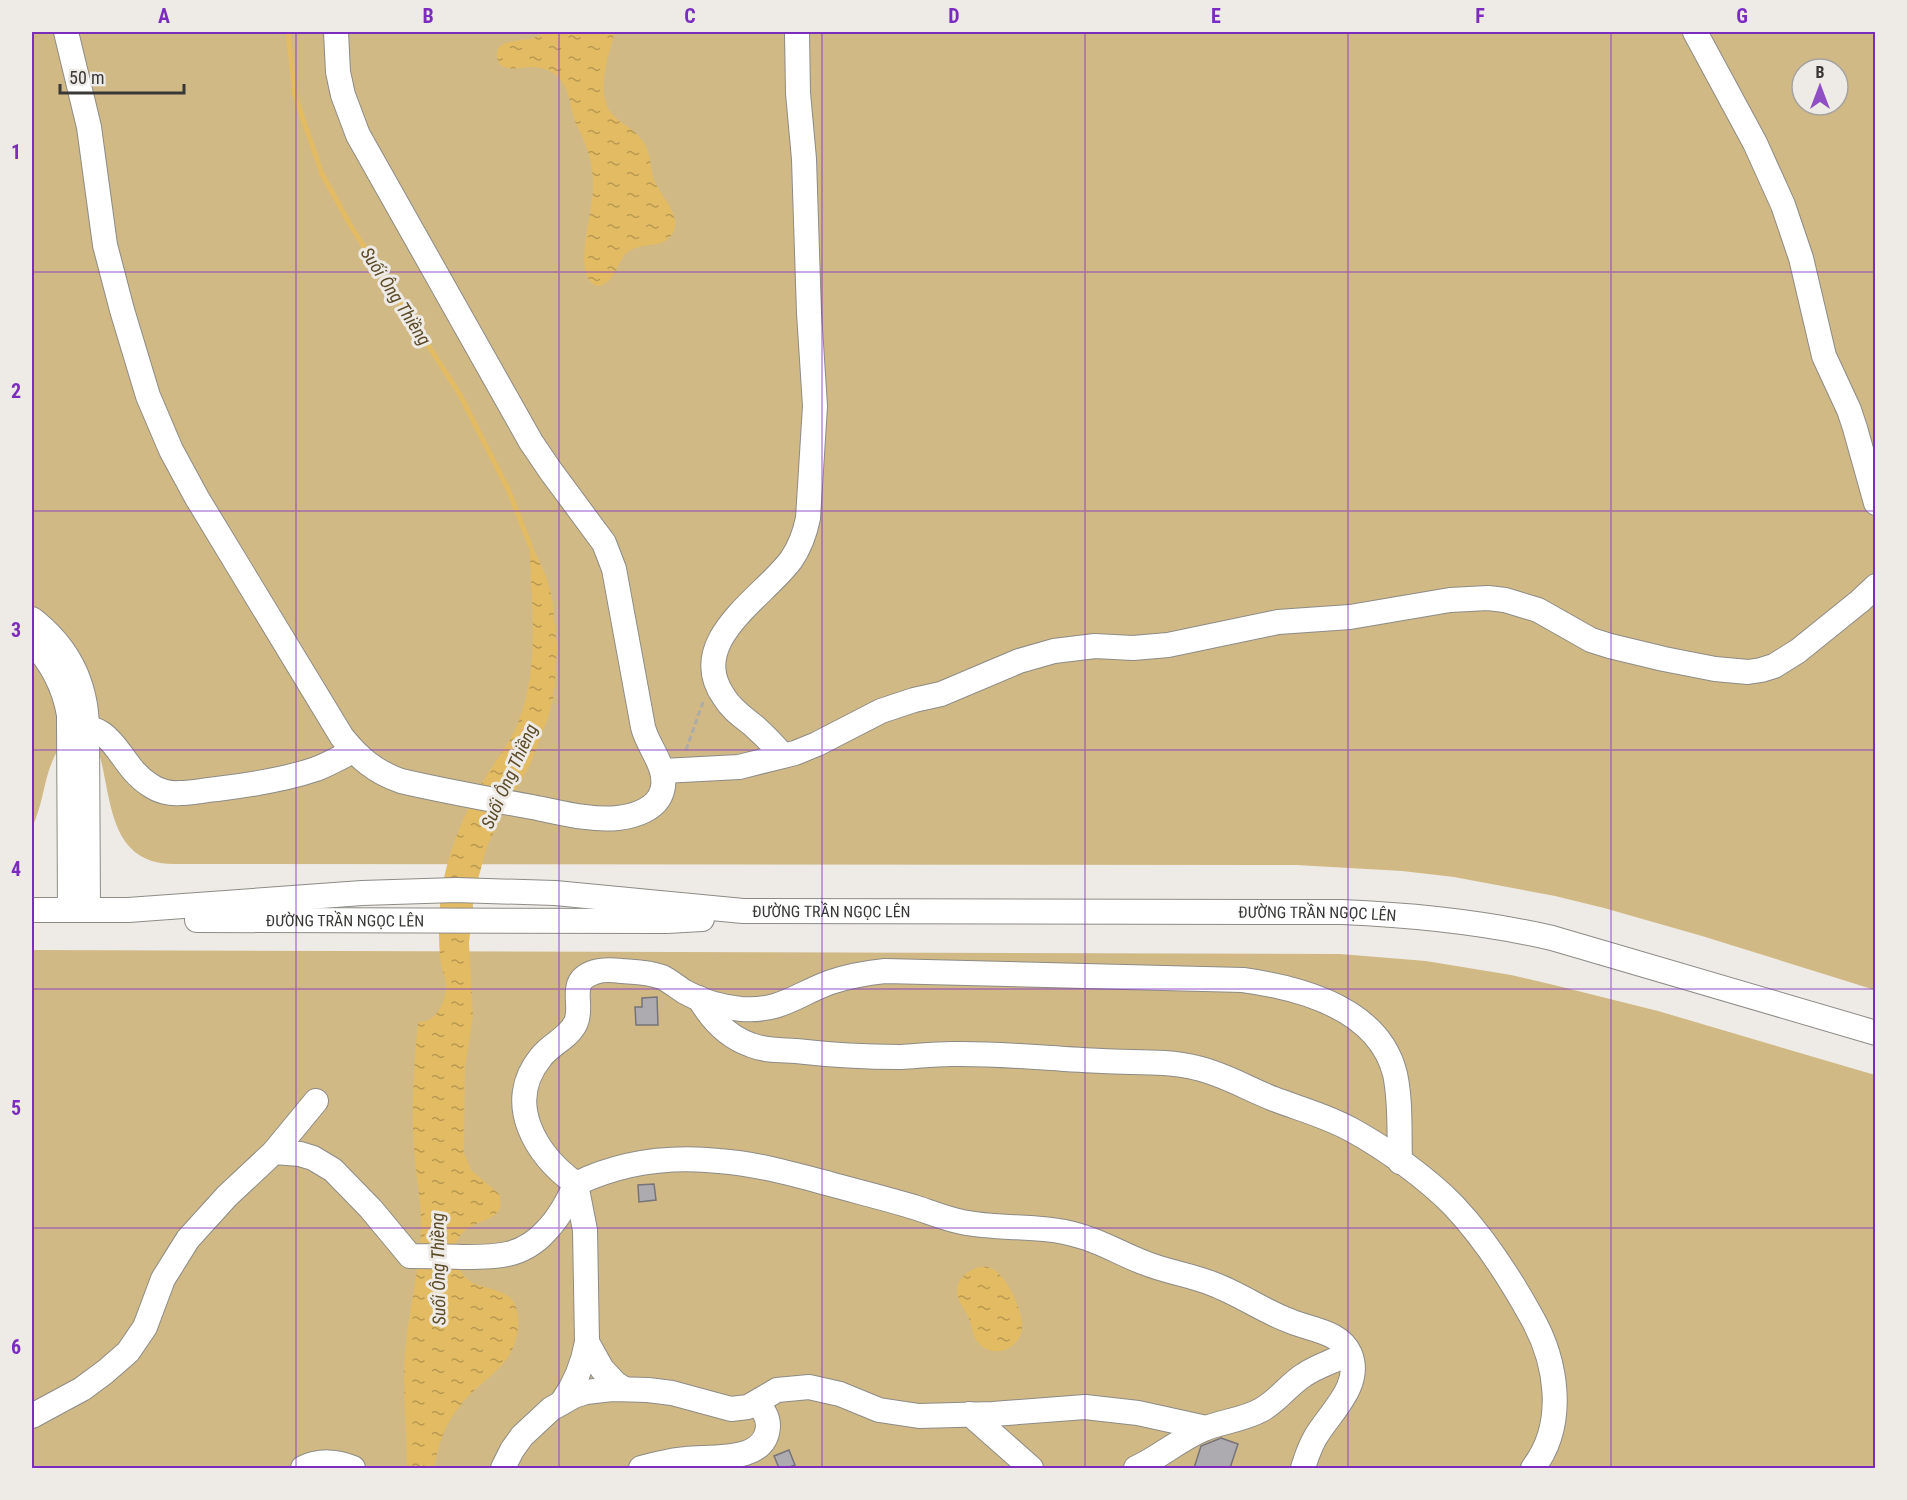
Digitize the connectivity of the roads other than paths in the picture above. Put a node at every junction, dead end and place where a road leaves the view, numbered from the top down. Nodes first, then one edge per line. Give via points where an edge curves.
1 (66, 32) edge
2 (336, 32) edge
3 (797, 32) edge
4 (1695, 32) edge
5 (1875, 502) edge
6 (1875, 586) edge
7 (32, 619) edge
8 (32, 642) edge
9 (78, 727) junction
10 (353, 751) junction
11 (783, 756) junction
12 (671, 770) junction
13 (32, 910) edge
14 (79, 910) junction
15 (128, 910) junction
16 (743, 912) junction
17 (699, 998) junction
18 (1875, 1033) edge
19 (316, 1101) dead end
20 (274, 1152) junction
21 (1400, 1162) junction
22 (576, 1184) junction
23 (587, 1342) junction
24 (1349, 1353) junction
25 (624, 1389) junction
26 (562, 1402) junction
27 (756, 1402) junction
28 (970, 1414) junction
29 (32, 1416) edge
30 (1206, 1428) junction
31 (303, 1468) edge
32 (353, 1468) edge
33 (503, 1468) edge
34 (641, 1468) edge
35 (1031, 1468) edge
36 (1136, 1468) edge
37 (1303, 1468) edge
38 (1533, 1468) edge

1 - 10 street via 89,127 105,245 141,374 163,432 197,498 312,691
2 - 12 street via 338,72 358,135 531,442 604,543 614,569 646,737
3 - 11 street via 815,406 808,518 791,560 724,633 714,663 715,680 725,699
4 - 5 street via 1755,143 1783,205 1801,258 1824,356 1852,419
6 - 11 street via 1798,651 1761,670 1715,669 1610,646 1538,610 1505,600 1450,600 1350,617 1278,622 1168,645 1054,651 1019,661 957,688 881,711 817,744
7 - 9 street via 55,640 74,668 85,700
8 - 9 street via 50,663
9 - 10 street via 95,729 109,739 143,780 160,790 180,794 285,777 317,769
9 - 14 street
10 - 12 street via 389,777 420,786 589,817 633,815 650,807 659,798
11 - 12 street via 739,767
13 - 14 street, ĐƯỜNG TRẦN NGỌC LÊN
14 - 15 street, ĐƯỜNG TRẦN NGỌC LÊN
15 - 16 street, ĐƯỜNG TRẦN NGỌC LÊN via 186,920 434,921 676,921
15 - 16 street, ĐƯỜNG TRẦN NGỌC LÊN via 362,893 478,890 555,893
16 - 18 street, ĐƯỜNG TRẦN NGỌC LÊN via 1342,912 1438,918 1552,938
17 - 21 street via 725,1031 750,1045 775,1051 864,1057 996,1054 1157,1062 1198,1068 1328,1118
17 - 21 street via 744,1009 772,1007 846,977 885,971 1243,980 1277,986 1341,1009 1379,1041 1391,1062 1396,1083
17 - 22 street via 661,977 642,972 598,970 580,983 577,1021 533,1068 524,1101 528,1124 542,1152
19 - 20 street
20 - 22 street via 300,1154 333,1170 410,1256 494,1257 516,1252 547,1231
20 - 29 street via 227,1196 181,1248 163,1279 145,1327 128,1352 82,1389
21 - 38 street via 1440,1192 1465,1219 1540,1331 1551,1365 1555,1401 1547,1442
22 - 23 street via 586,1240
22 - 24 street via 609,1170 643,1162 718,1160 789,1172 961,1222 1061,1231 1145,1264 1232,1291 1288,1321 1337,1338
23 - 25 street via 608,1377
23 - 26 street via 577,1379
24 - 30 street via 1304,1374 1261,1410
24 - 37 street via 1351,1381 1314,1439
25 - 26 street via 593,1391
25 - 27 street via 672,1393 731,1409
26 - 33 street via 522,1436
27 - 28 street via 777,1390 809,1388 900,1414
27 - 34 street via 766,1417 767,1430 754,1449 735,1457 678,1460
28 - 30 street via 1104,1408
28 - 35 street
30 - 36 street
31 - 32 street via 330,1462

